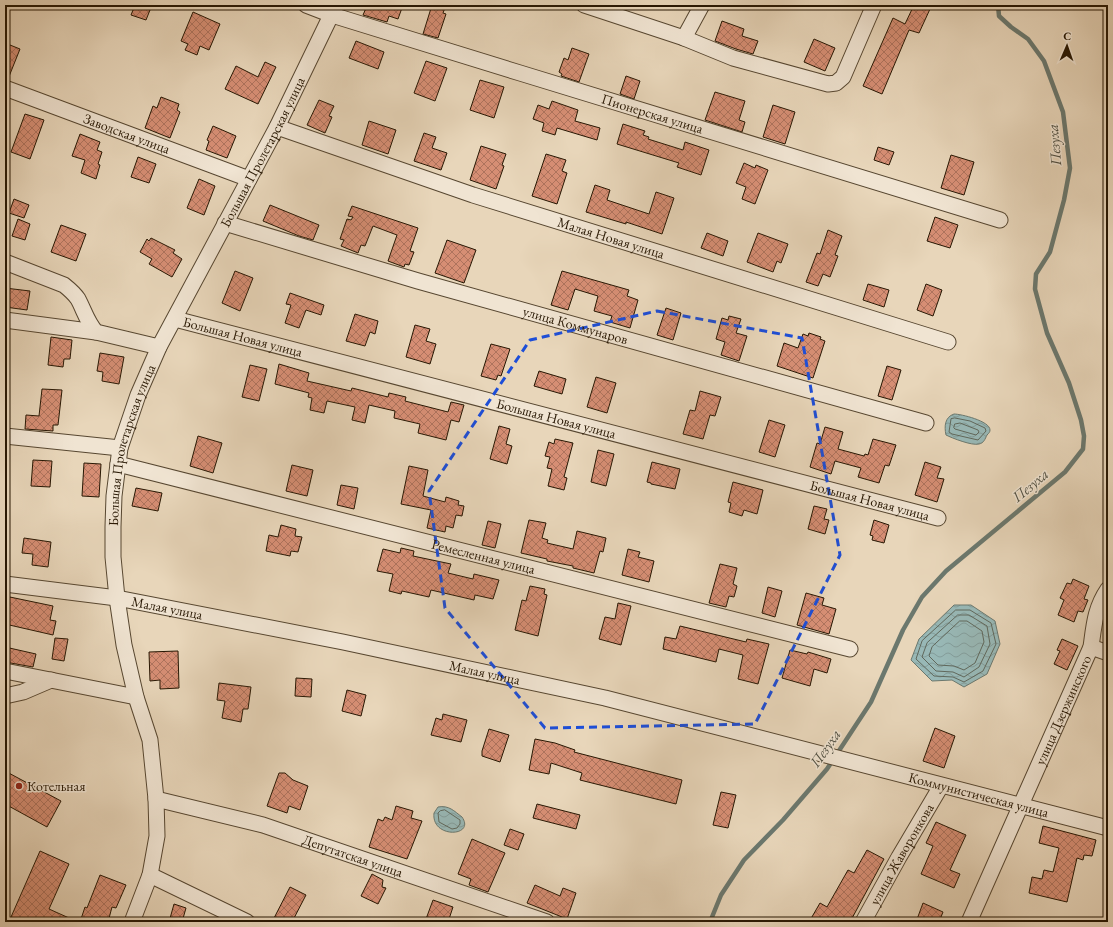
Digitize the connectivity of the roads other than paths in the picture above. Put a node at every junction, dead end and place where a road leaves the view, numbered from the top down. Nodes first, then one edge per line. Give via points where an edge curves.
1 (306, 5) edge
2 (584, 5) edge
3 (702, 5) edge
4 (874, 5) edge
5 (334, 10) edge
6 (684, 38) junction
7 (5, 88) edge
8 (277, 127) junction
9 (249, 179) junction
10 (1000, 220) dead end
11 (225, 223) junction
12 (5, 262) edge
13 (175, 319) junction
14 (5, 320) edge
15 (96, 332) junction
16 (948, 342) dead end
17 (159, 347) junction
18 (926, 423) dead end
19 (5, 436) edge
20 (120, 448) junction
21 (118, 464) junction
22 (938, 518) dead end
23 (5, 584) edge
24 (1108, 589) edge
25 (117, 598) junction
26 (1091, 647) junction
27 (850, 649) dead end
28 (1108, 653) edge
29 (5, 671) edge
30 (50, 680) junction
31 (5, 696) edge
32 (136, 697) junction
33 (849, 761) joint
34 (941, 786) junction
35 (156, 799) junction
36 (1020, 806) junction
37 (1108, 828) edge
38 (150, 875) junction
39 (132, 922) edge
40 (247, 922) edge
41 (547, 922) edge
42 (862, 922) edge
43 (969, 922) edge

1 - 5 street, Пионерская улица
2 - 6 street
3 - 6 street
4 - 6 street via 843,77 836,83 828,84 733,58
5 - 8 street, Большая Пролетарская улица
5 - 10 street, Пионерская улица via 520,73
7 - 9 street, Заводская улица
8 - 9 street, Большая Пролетарская улица
8 - 16 street, Малая Новая улица via 473,195
9 - 11 street, Большая Пролетарская улица
11 - 13 street, Большая Пролетарская улица
11 - 18 street, улица Коммунаров via 426,283
12 - 15 street via 64,285 78,299 89,324
13 - 17 street, Большая Пролетарская улица
13 - 22 street, Большая Новая улица
14 - 15 street
15 - 17 street
17 - 20 street, Большая Пролетарская улица via 138,395
19 - 20 street
20 - 21 street, Большая Пролетарская улица
21 - 25 street, Большая Пролетарская улица via 113,526
21 - 27 street, Ремесленная улица
23 - 25 street, Малая улица
24 - 26 street, улица Дзержинского via 1096,612
25 - 32 street, Большая Пролетарская улица via 124,646
25 - 33 street, Малая улица via 343,642 605,698
26 - 28 street
26 - 36 street, улица Дзержинского
29 - 30 street
30 - 31 street via 23,692
30 - 32 street
32 - 35 street, Большая Пролетарская улица via 150,740
33 - 34 street, Коммунистическая улица
34 - 36 street, Коммунистическая улица
34 - 42 street, улица Жаворонкова
35 - 38 street, Большая Пролетарская улица via 157,836
35 - 41 street, Депутатская улица via 263,825
36 - 37 street, Коммунистическая улица
36 - 43 street, улица Дзержинского
38 - 39 street, Большая Пролетарская улица
38 - 40 street

